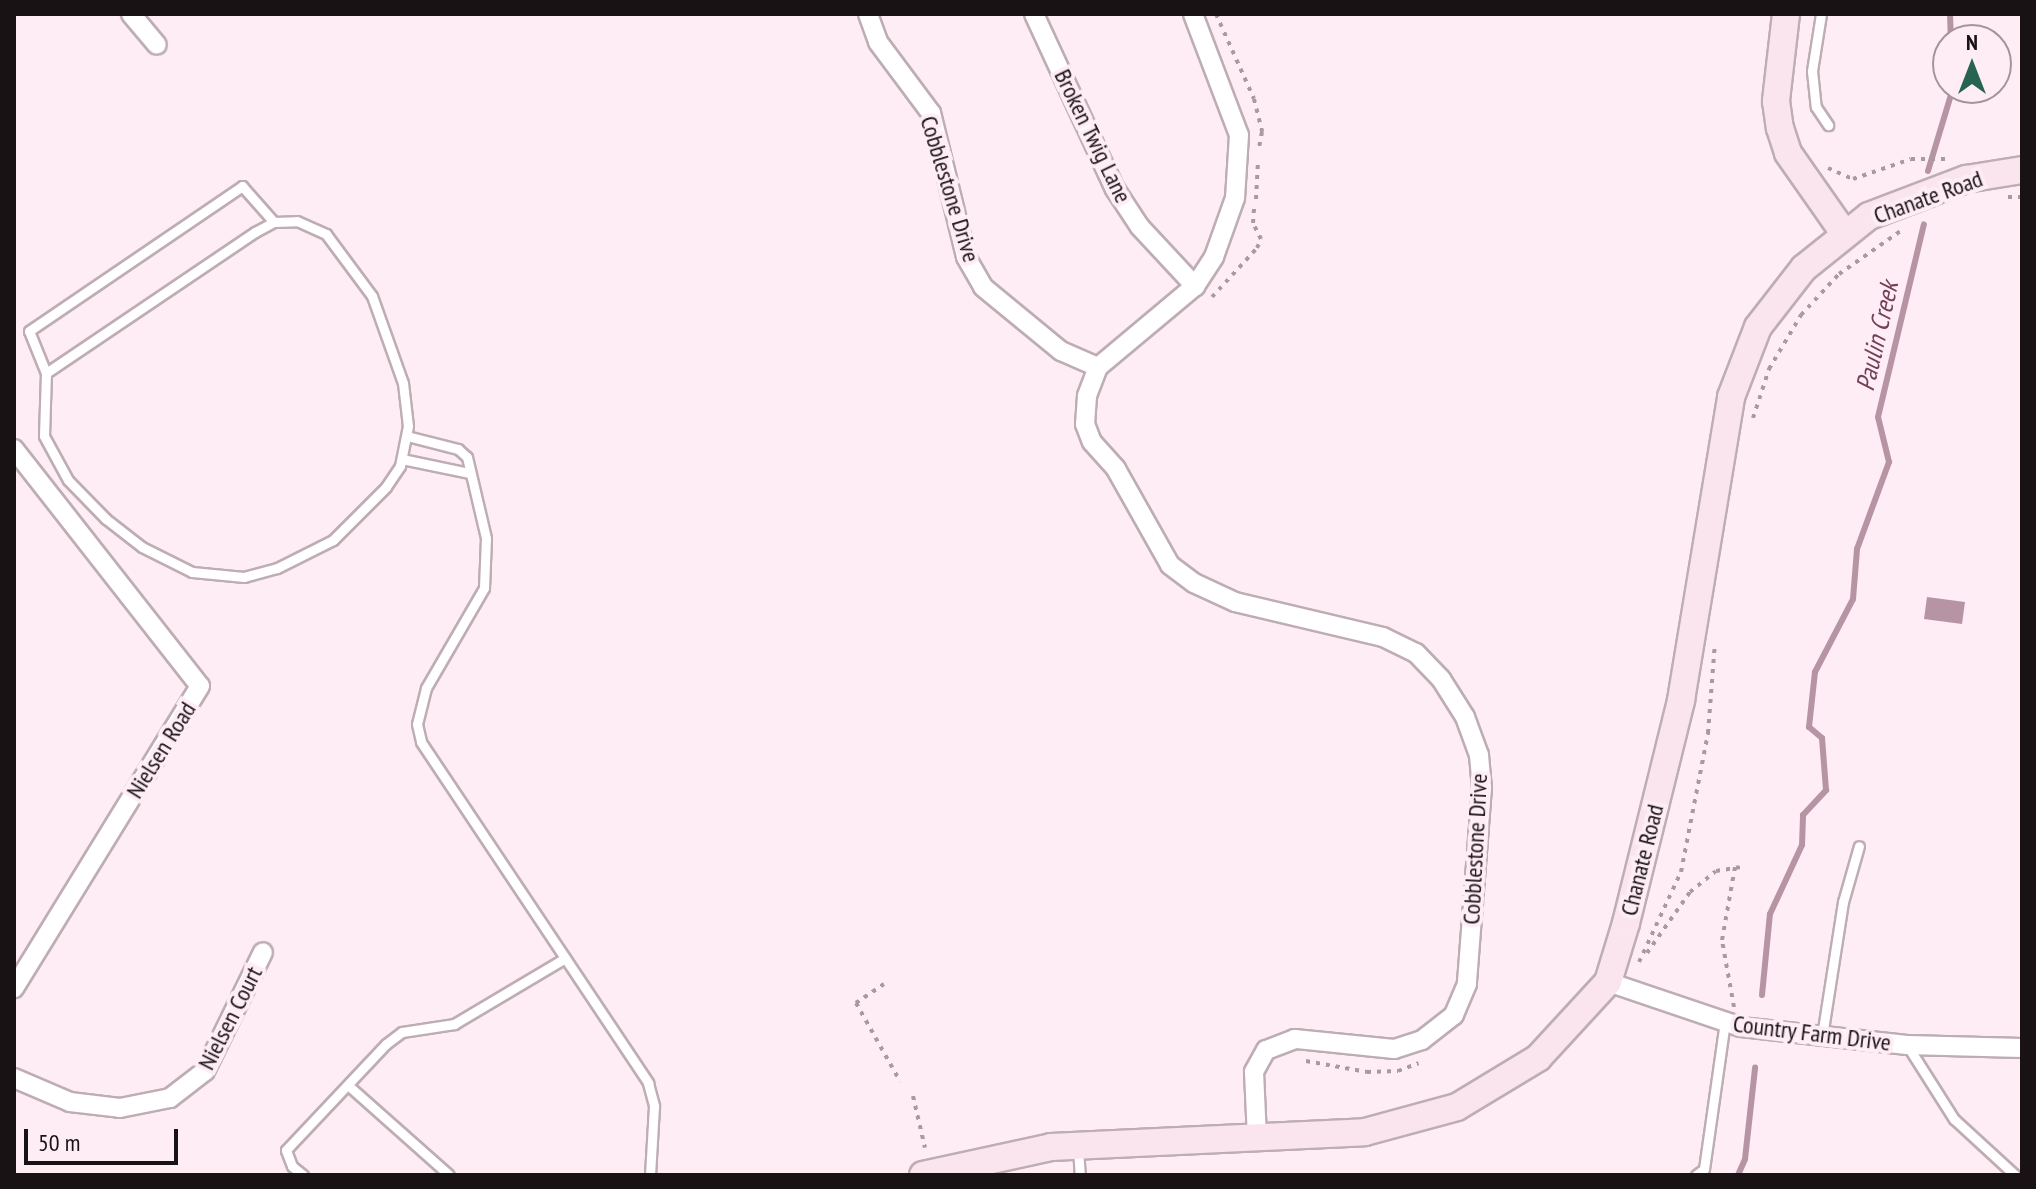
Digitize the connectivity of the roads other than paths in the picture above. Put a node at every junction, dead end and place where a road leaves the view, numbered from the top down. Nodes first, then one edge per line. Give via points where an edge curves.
1 (131, 14) edge
2 (868, 14) edge
3 (1034, 14) edge
4 (1193, 14) edge
5 (1786, 14) edge
6 (1821, 14) edge
7 (157, 45) dead end
8 (1828, 125) dead end
9 (2022, 170) edge
10 (274, 222) junction
11 (1844, 233) junction
12 (1195, 286) junction
13 (1098, 367) junction
14 (46, 373) junction
15 (407, 436) junction
16 (14, 449) edge
17 (402, 459) junction
18 (469, 473) junction
19 (1859, 846) dead end
20 (263, 952) dead end
21 (565, 958) junction
22 (1608, 982) junction
23 (14, 988) edge
24 (1730, 1016) junction
25 (1822, 1036) junction
26 (1907, 1045) junction
27 (2022, 1048) edge
28 (14, 1078) edge
29 (350, 1087) junction
30 (1257, 1139) junction
31 (1078, 1145) junction
32 (303, 1175) edge
33 (449, 1175) edge
34 (650, 1175) edge
35 (923, 1175) edge
36 (1080, 1175) edge
37 (1696, 1175) edge
38 (2015, 1175) edge

1 - 7 street
2 - 13 street, Cobblestone Drive via 878,42 931,113 966,257 983,287 1061,351
3 - 12 street, Broken Twig Lane via 1115,189 1140,227
4 - 12 street via 1239,135 1235,198 1214,257
5 - 11 street via 1776,101 1780,128 1788,153
6 - 8 lane via 1812,71 1816,107
9 - 11 street, Chanate Road via 1942,186 1882,209
10 - 14 lane
10 - 14 lane via 242,186 29,331
10 - 15 lane via 297,221 326,234 372,296 403,383
11 - 22 street, Chanate Road via 1774,303 1743,355 1721,441 1681,700
12 - 13 street
13 - 30 street, Cobblestone Drive via 1087,396 1089,433 1170,565 1211,593 1235,602 1383,637 1416,653 1441,679 1465,717 1479,755 1482,787 1467,984 1454,1015 1422,1040 1402,1047 1371,1050 1295,1039 1266,1050 1254,1072
14 - 17 lane via 44,436 68,480 142,547 192,572 244,577 304,555 361,517
15 - 17 lane
15 - 18 lane via 458,449 467,457
16 - 23 street, Nielsen Road via 200,686
17 - 18 lane
18 - 21 lane via 486,538 484,588 426,688 417,724 421,742
19 - 25 lane via 1843,902
20 - 28 street, Nielsen Court via 205,1071 170,1098 108,1107 70,1102
21 - 29 lane via 454,1024 402,1032
21 - 34 lane via 648,1083 654,1106
22 - 24 street, Country Farm Drive
22 - 30 street, Chanate Road via 1538,1058 1457,1107 1365,1132
24 - 25 street, Country Farm Drive
24 - 37 lane via 1704,1169
25 - 26 street, Country Farm Drive
26 - 27 street, Country Farm Drive
26 - 38 lane via 1954,1119
29 - 32 lane via 286,1150 292,1166
29 - 33 lane
30 - 31 street, Chanate Road
31 - 35 street, Chanate Road via 1015,1153
31 - 36 lane

